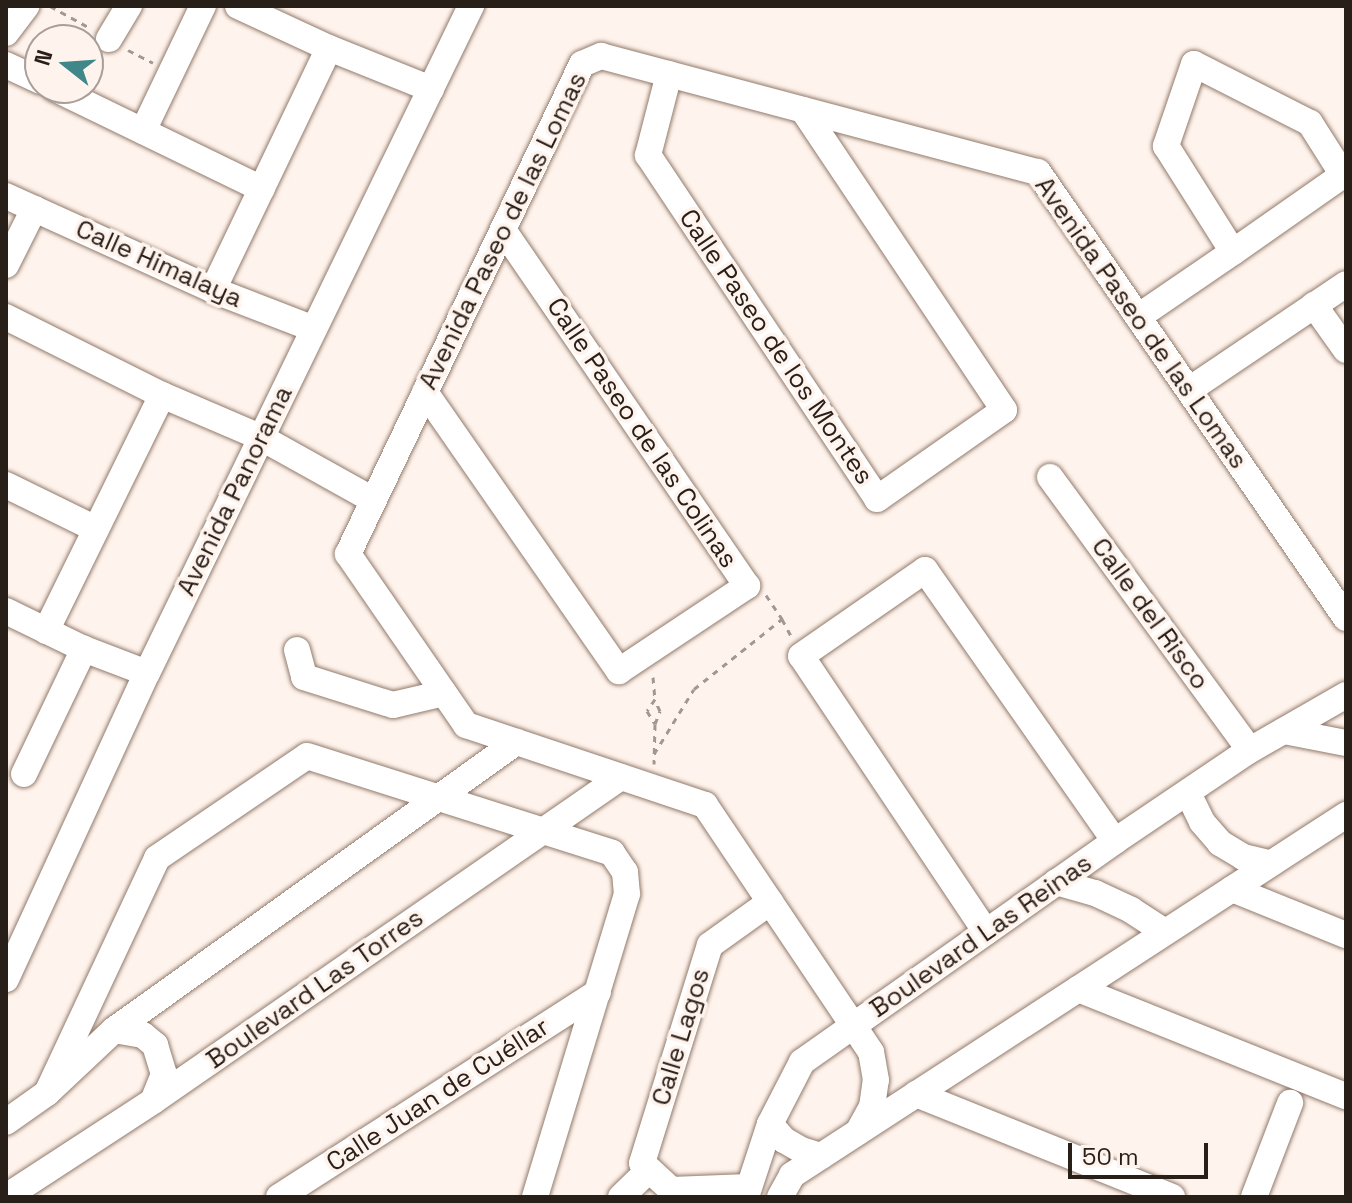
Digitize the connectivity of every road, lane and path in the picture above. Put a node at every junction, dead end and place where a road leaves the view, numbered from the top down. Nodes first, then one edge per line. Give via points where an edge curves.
1 (26, 6) edge
2 (129, 6) edge
3 (203, 6) edge
4 (238, 6) edge
5 (471, 6) edge
6 (6, 33) edge
7 (109, 39) dead end
8 (329, 48) junction
9 (669, 74) junction
10 (431, 89) junction
11 (87, 104) edge
12 (803, 110) junction
13 (143, 131) junction
14 (262, 189) junction
15 (6, 196) edge
16 (34, 209) junction
17 (503, 230) junction
18 (1233, 252) junction
19 (6, 265) edge
20 (1346, 284) edge
21 (213, 290) junction
22 (1314, 305) junction
23 (6, 317) edge
24 (1138, 317) junction
25 (314, 329) junction
26 (1346, 350) edge
27 (1189, 390) junction
28 (425, 392) junction
29 (162, 395) junction
30 (260, 437) junction
31 (1050, 477) dead end
32 (6, 485) edge
33 (373, 500) junction
34 (96, 529) junction
35 (6, 611) edge
36 (1346, 618) edge
37 (46, 631) junction
38 (84, 649) junction
39 (297, 650) dead end
40 (651, 650) junction
41 (801, 656) junction
42 (147, 673) junction
43 (444, 693) junction
44 (1346, 695) edge
45 (655, 699) junction
46 (655, 724) junction
47 (1284, 731) junction
48 (516, 742) junction
49 (1346, 743) edge
50 (1250, 750) junction
51 (654, 754) junction
52 (24, 774) dead end
53 (621, 777) junction
54 (653, 788) junction
55 (1188, 793) junction
56 (438, 798) junction
57 (1346, 815) edge
58 (543, 831) junction
59 (1115, 841) junction
60 (1270, 863) junction
61 (1056, 882) junction
62 (1232, 889) junction
63 (770, 902) junction
64 (986, 932) junction
65 (1165, 932) junction
66 (1346, 935) edge
67 (6, 979) edge
68 (1078, 989) junction
69 (598, 992) junction
70 (853, 1026) junction
71 (114, 1030) junction
72 (916, 1094) junction
73 (1346, 1096) edge
74 (153, 1101) junction
75 (1290, 1103) dead end
76 (21, 1106) edge
77 (770, 1124) junction
78 (858, 1132) junction
79 (821, 1156) junction
80 (649, 1170) junction
81 (748, 1192) edge
82 (675, 1194) edge
83 (534, 1196) edge
84 (6, 1197) edge
85 (279, 1197) edge
86 (621, 1197) edge
87 (780, 1197) edge
88 (1172, 1197) edge
89 (1254, 1197) edge

1 - 6 street
2 - 7 street
3 - 13 street
4 - 8 street
5 - 10 street, Avenida Panorama
8 - 10 street
8 - 14 street
9 - 12 street, Avenida Paseo de las Lomas
9 - 12 street, Calle Paseo de los Montes via 648,155 877,499 1004,410
9 - 17 street, Avenida Paseo de las Lomas via 601,56 582,64
10 - 25 street, Avenida Panorama
11 - 13 street
12 - 24 street, Avenida Paseo de las Lomas via 1038,172
13 - 14 street
14 - 21 street
15 - 16 street, Calle Himalaya
16 - 19 street
16 - 21 street, Calle Himalaya
17 - 28 street, Avenida Paseo de las Lomas
17 - 40 street, Calle Paseo de las Colinas via 747,586
18 - 18 street via 1166,146 1194,64 1310,123 1343,175
18 - 24 street
20 - 22 street
21 - 25 street, Calle Himalaya
22 - 26 street
22 - 27 street
23 - 29 street
24 - 27 street, Avenida Paseo de las Lomas
25 - 30 street, Avenida Panorama
27 - 36 street, Avenida Paseo de las Lomas
28 - 33 street, Avenida Paseo de las Lomas
28 - 40 street, Calle Paseo de las Colinas via 619,671
29 - 30 street
29 - 34 street
30 - 33 street
30 - 42 street, Avenida Panorama
31 - 50 street, Calle del Risco
32 - 34 street
33 - 43 street, Avenida Paseo de las Lomas via 348,554
34 - 37 street
35 - 37 street
37 - 38 street
38 - 42 street
38 - 52 street
39 - 43 street via 304,677 393,705
40 - 45 path
41 - 51 path via 782,619 694,689
41 - 59 street via 925,570
41 - 64 street
42 - 67 street, Avenida Panorama
43 - 48 street, Avenida Paseo de las Lomas via 466,725
44 - 47 street, Boulevard Las Reinas
45 - 46 path via 660,711
45 - 46 path via 647,711
46 - 51 path
47 - 49 street
47 - 50 street, Boulevard Las Reinas
48 - 53 street, Avenida Paseo de las Lomas
48 - 56 street
50 - 55 street, Boulevard Las Reinas
51 - 54 path
53 - 54 street, Avenida Paseo de las Lomas
53 - 58 street, Boulevard Las Torres
54 - 63 street, Avenida Paseo de las Lomas via 705,805
55 - 59 street, Boulevard Las Reinas
55 - 60 street via 1220,843 1243,857
56 - 58 street
56 - 71 street
56 - 76 street via 307,756 157,858
57 - 60 street
58 - 69 street via 612,853 625,872 627,894
58 - 74 street, Boulevard Las Torres
59 - 61 street, Boulevard Las Reinas
60 - 62 street
61 - 64 street, Boulevard Las Reinas
61 - 65 street via 1095,893
62 - 65 street
62 - 66 street
63 - 70 street, Avenida Paseo de las Lomas
63 - 80 street, Calle Lagos via 710,945 642,1163
64 - 70 street, Boulevard Las Reinas
65 - 68 street
68 - 72 street
68 - 73 street
69 - 83 street
69 - 85 street, Calle Juan de Cuéllar
70 - 77 street, Boulevard Las Reinas via 802,1062
70 - 78 street, Avenida Paseo de las Lomas via 871,1052 876,1080 872,1107
71 - 74 street via 129,1030 155,1045 164,1074
71 - 76 street
72 - 78 street
72 - 88 street
74 - 84 street, Boulevard Las Torres
75 - 89 street
77 - 79 street via 784,1140
77 - 81 street, Boulevard Las Reinas
78 - 79 street
79 - 87 street via 792,1175
80 - 82 street
80 - 86 street
81 - 82 street

